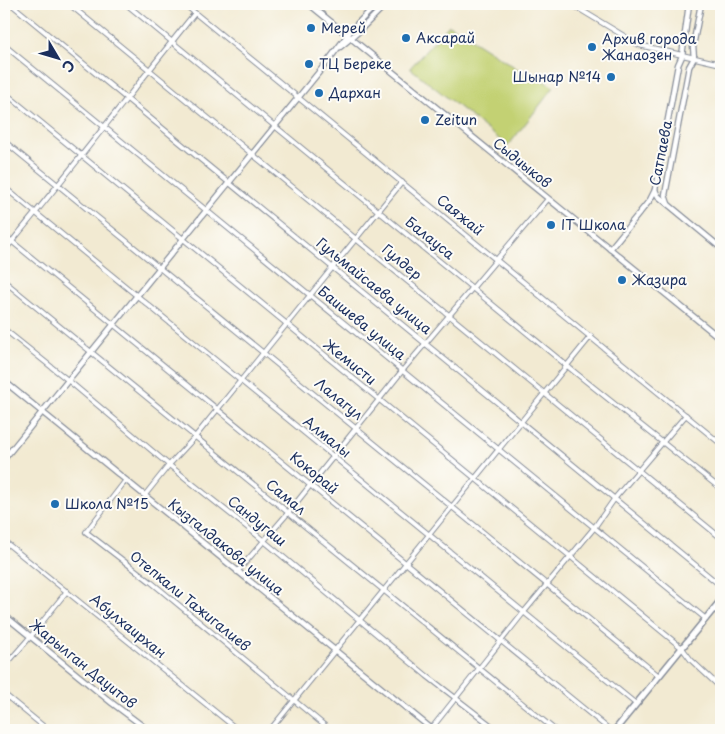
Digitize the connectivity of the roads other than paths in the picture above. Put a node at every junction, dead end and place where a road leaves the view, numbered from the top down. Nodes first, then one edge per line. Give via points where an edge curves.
1 (11, 4) edge
2 (69, 4) edge
3 (126, 4) edge
4 (184, 4) edge
5 (309, 4) edge
6 (377, 4) edge
7 (386, 4) edge
8 (571, 4) edge
9 (689, 4) edge
10 (701, 4) edge
11 (195, 13) junction
12 (349, 37) junction
13 (172, 42) junction
14 (4, 45) edge
15 (682, 56) junction
16 (694, 58) junction
17 (721, 64) edge
18 (150, 70) junction
19 (4, 92) edge
20 (298, 97) junction
21 (126, 98) junction
22 (275, 126) junction
23 (103, 127) junction
24 (4, 141) edge
25 (252, 154) junction
26 (82, 156) junction
27 (230, 182) junction
28 (402, 182) junction
29 (58, 185) junction
30 (4, 187) edge
31 (655, 190) junction
32 (666, 190) junction
33 (659, 196) junction
34 (548, 198) junction
35 (650, 200) junction
36 (668, 204) junction
37 (378, 210) junction
38 (206, 211) junction
39 (36, 214) junction
40 (4, 235) edge
41 (355, 238) junction
42 (184, 239) junction
43 (12, 242) junction
44 (721, 248) edge
45 (610, 249) junction
46 (4, 251) edge
47 (497, 260) junction
48 (333, 267) junction
49 (160, 269) junction
50 (4, 281) edge
51 (473, 288) junction
52 (310, 295) junction
53 (137, 296) junction
54 (449, 316) junction
55 (114, 325) junction
56 (286, 325) junction
57 (4, 329) edge
58 (591, 336) junction
59 (721, 339) edge
60 (426, 343) junction
61 (91, 353) junction
62 (264, 353) junction
63 (567, 366) junction
64 (402, 371) junction
65 (4, 381) edge
66 (69, 381) junction
67 (240, 381) junction
68 (544, 394) junction
69 (379, 400) junction
70 (218, 409) junction
71 (43, 413) junction
72 (686, 415) junction
73 (522, 422) junction
74 (357, 428) junction
75 (195, 437) junction
76 (663, 442) junction
77 (721, 444) edge
78 (498, 449) junction
79 (334, 457) junction
80 (4, 459) edge
81 (169, 465) junction
82 (639, 471) junction
83 (475, 477) junction
84 (126, 480) junction
85 (310, 485) junction
86 (721, 488) edge
87 (145, 495) junction
88 (615, 498) junction
89 (451, 506) junction
90 (288, 513) junction
91 (594, 528) junction
92 (429, 535) junction
93 (721, 538) edge
94 (4, 541) edge
95 (264, 541) junction
96 (571, 556) junction
97 (407, 564) junction
98 (237, 572) junction
99 (548, 584) junction
100 (721, 586) edge
101 (67, 591) junction
102 (382, 591) junction
103 (721, 600) edge
104 (714, 609) junction
105 (524, 612) junction
106 (4, 615) edge
107 (721, 615) edge
108 (706, 619) junction
109 (359, 620) junction
110 (31, 636) junction
111 (501, 640) junction
112 (682, 648) junction
113 (334, 650) junction
114 (4, 667) edge
115 (478, 669) junction
116 (660, 676) junction
117 (721, 688) edge
118 (4, 694) edge
119 (455, 698) junction
120 (294, 701) junction
121 (636, 704) junction
122 (48, 730) edge
123 (148, 730) edge
124 (238, 730) edge
125 (270, 730) edge
126 (330, 730) edge
127 (432, 730) edge
128 (497, 730) edge
129 (555, 730) edge
130 (610, 730) edge
131 (615, 730) edge

1 - 21 street, Гульмайсаева улица
2 - 18 street, Гулдер
3 - 13 street, Балауса
4 - 11 street, Саяжай
5 - 12 street, Сыдиыков
6 - 12 street
7 - 12 street
8 - 15 street via 639,45
9 - 15 street, Сатпаева
10 - 16 street, Сатпаева via 693,46
11 - 13 street
11 - 20 street, Саяжай
12 - 20 street
12 - 34 street, Сыдиыков
13 - 18 street
13 - 22 street, Балауса
14 - 23 street, Баишева улица
15 - 16 street
15 - 31 street, Сатпаева
16 - 17 street
16 - 32 street, Сатпаева via 689,67
18 - 21 street
18 - 25 street, Гулдер
19 - 26 street, Жемисти
20 - 22 street
20 - 28 street, Саяжай
21 - 23 street
21 - 27 street, Гульмайсаева улица
22 - 25 street
22 - 37 street, Балауса
23 - 26 street
23 - 38 street, Баишева улица
24 - 29 street, Лалагул
25 - 27 street
25 - 41 street, Гулдер
26 - 29 street
26 - 42 street, Жемисти
27 - 38 street
27 - 48 street, Гульмайсаева улица
28 - 37 street
28 - 47 street, Саяжай
29 - 39 street
29 - 49 street, Лалагул
30 - 39 street, Алмалы
31 - 33 street, Сатпаева
31 - 35 street
32 - 33 street, Сатпаева
32 - 36 street
33 - 35 street
33 - 36 street
34 - 45 street, Сыдиыков
34 - 47 street
35 - 45 street
36 - 44 street
37 - 41 street
37 - 51 street, Балауса
38 - 42 street
38 - 52 street, Баишева улица
39 - 43 street
39 - 53 street, Алмалы
40 - 43 street, Кокорай
41 - 48 street
41 - 54 street, Гулдер
42 - 49 street
42 - 56 street, Жемисти
43 - 46 street
43 - 55 street, Кокорай
45 - 59 street, Сыдиыков
47 - 51 street
47 - 58 street, Саяжай
48 - 52 street
48 - 60 street, Гульмайсаева улица
49 - 53 street
49 - 62 street, Лалагул
50 - 61 street, Самал
51 - 54 street
51 - 63 street, Балауса
52 - 56 street
52 - 64 street, Баишева улица
53 - 55 street
53 - 67 street, Алмалы
54 - 60 street
54 - 68 street, Гулдер
55 - 61 street
55 - 70 street, Кокорай
56 - 62 street
56 - 69 street, Жемисти
57 - 66 street, Сандугаш
58 - 63 street
58 - 72 street, Саяжай
60 - 64 street
60 - 73 street, Гульмайсаева улица
61 - 66 street
61 - 75 street, Самал
62 - 67 street
62 - 74 street, Лалагул
63 - 68 street
63 - 76 street, Балауса
64 - 69 street
64 - 78 street, Баишева улица
65 - 71 street, Кызгалдакова улица
66 - 71 street
66 - 81 street, Сандугаш
67 - 70 street
67 - 79 street, Алмалы
68 - 73 street
68 - 82 street, Гулдер
69 - 74 street
69 - 83 street, Жемисти
70 - 75 street
70 - 85 street, Кокорай
71 - 80 street
71 - 84 street, Кызгалдакова улица
72 - 76 street
72 - 77 street, Саяжай
73 - 78 street
73 - 88 street, Гульмайсаева улица
74 - 79 street
74 - 89 street, Лалагул
75 - 81 street
75 - 90 street, Самал
76 - 82 street
76 - 86 street, Балауса
78 - 83 street
78 - 91 street, Баишева улица
79 - 85 street
79 - 92 street, Алмалы
81 - 87 street
81 - 95 street, Сандугаш
82 - 88 street
82 - 93 street, Гулдер
83 - 89 street
83 - 96 street, Жемисти
84 - 87 street, Кызгалдакова улица
84 - 120 street, Отепкали Тажигалиев via 86,532
85 - 90 street
85 - 97 street, Кокорай
87 - 98 street, Кызгалдакова улица
88 - 91 street
88 - 100 street, Гульмайсаева улица
89 - 92 street
89 - 99 street, Лалагул
90 - 95 street
90 - 102 street, Самал
91 - 96 street
91 - 108 street, Баишева улица
92 - 97 street
92 - 105 street, Алмалы
94 - 101 street, Абулхаирхан
95 - 98 street
95 - 109 street, Сандугаш
96 - 99 street
96 - 112 street, Жемисти
97 - 102 street
97 - 111 street, Кокорай
98 - 113 street, Кызгалдакова улица
99 - 105 street
99 - 116 street, Лалагул
101 - 110 street
101 - 124 street, Абулхаирхан
102 - 109 street
102 - 115 street, Самал
103 - 104 main road
104 - 107 street
104 - 108 main road
105 - 111 street
105 - 121 street, Алмалы
106 - 110 street, Жарылган Дауитов
108 - 112 main road
109 - 113 street
109 - 119 street, Сандугаш
110 - 114 street
110 - 123 street, Жарылган Дауитов
111 - 115 street
111 - 130 street, Кокорай
112 - 116 main road
112 - 117 street, Жемисти
113 - 120 street
113 - 127 street, Кызгалдакова улица
115 - 119 street
115 - 129 street, Самал
116 - 121 main road
118 - 122 street
119 - 127 street
119 - 128 street, Сандугаш
120 - 125 street
120 - 126 street, Отепкали Тажигалиев
121 - 131 main road

